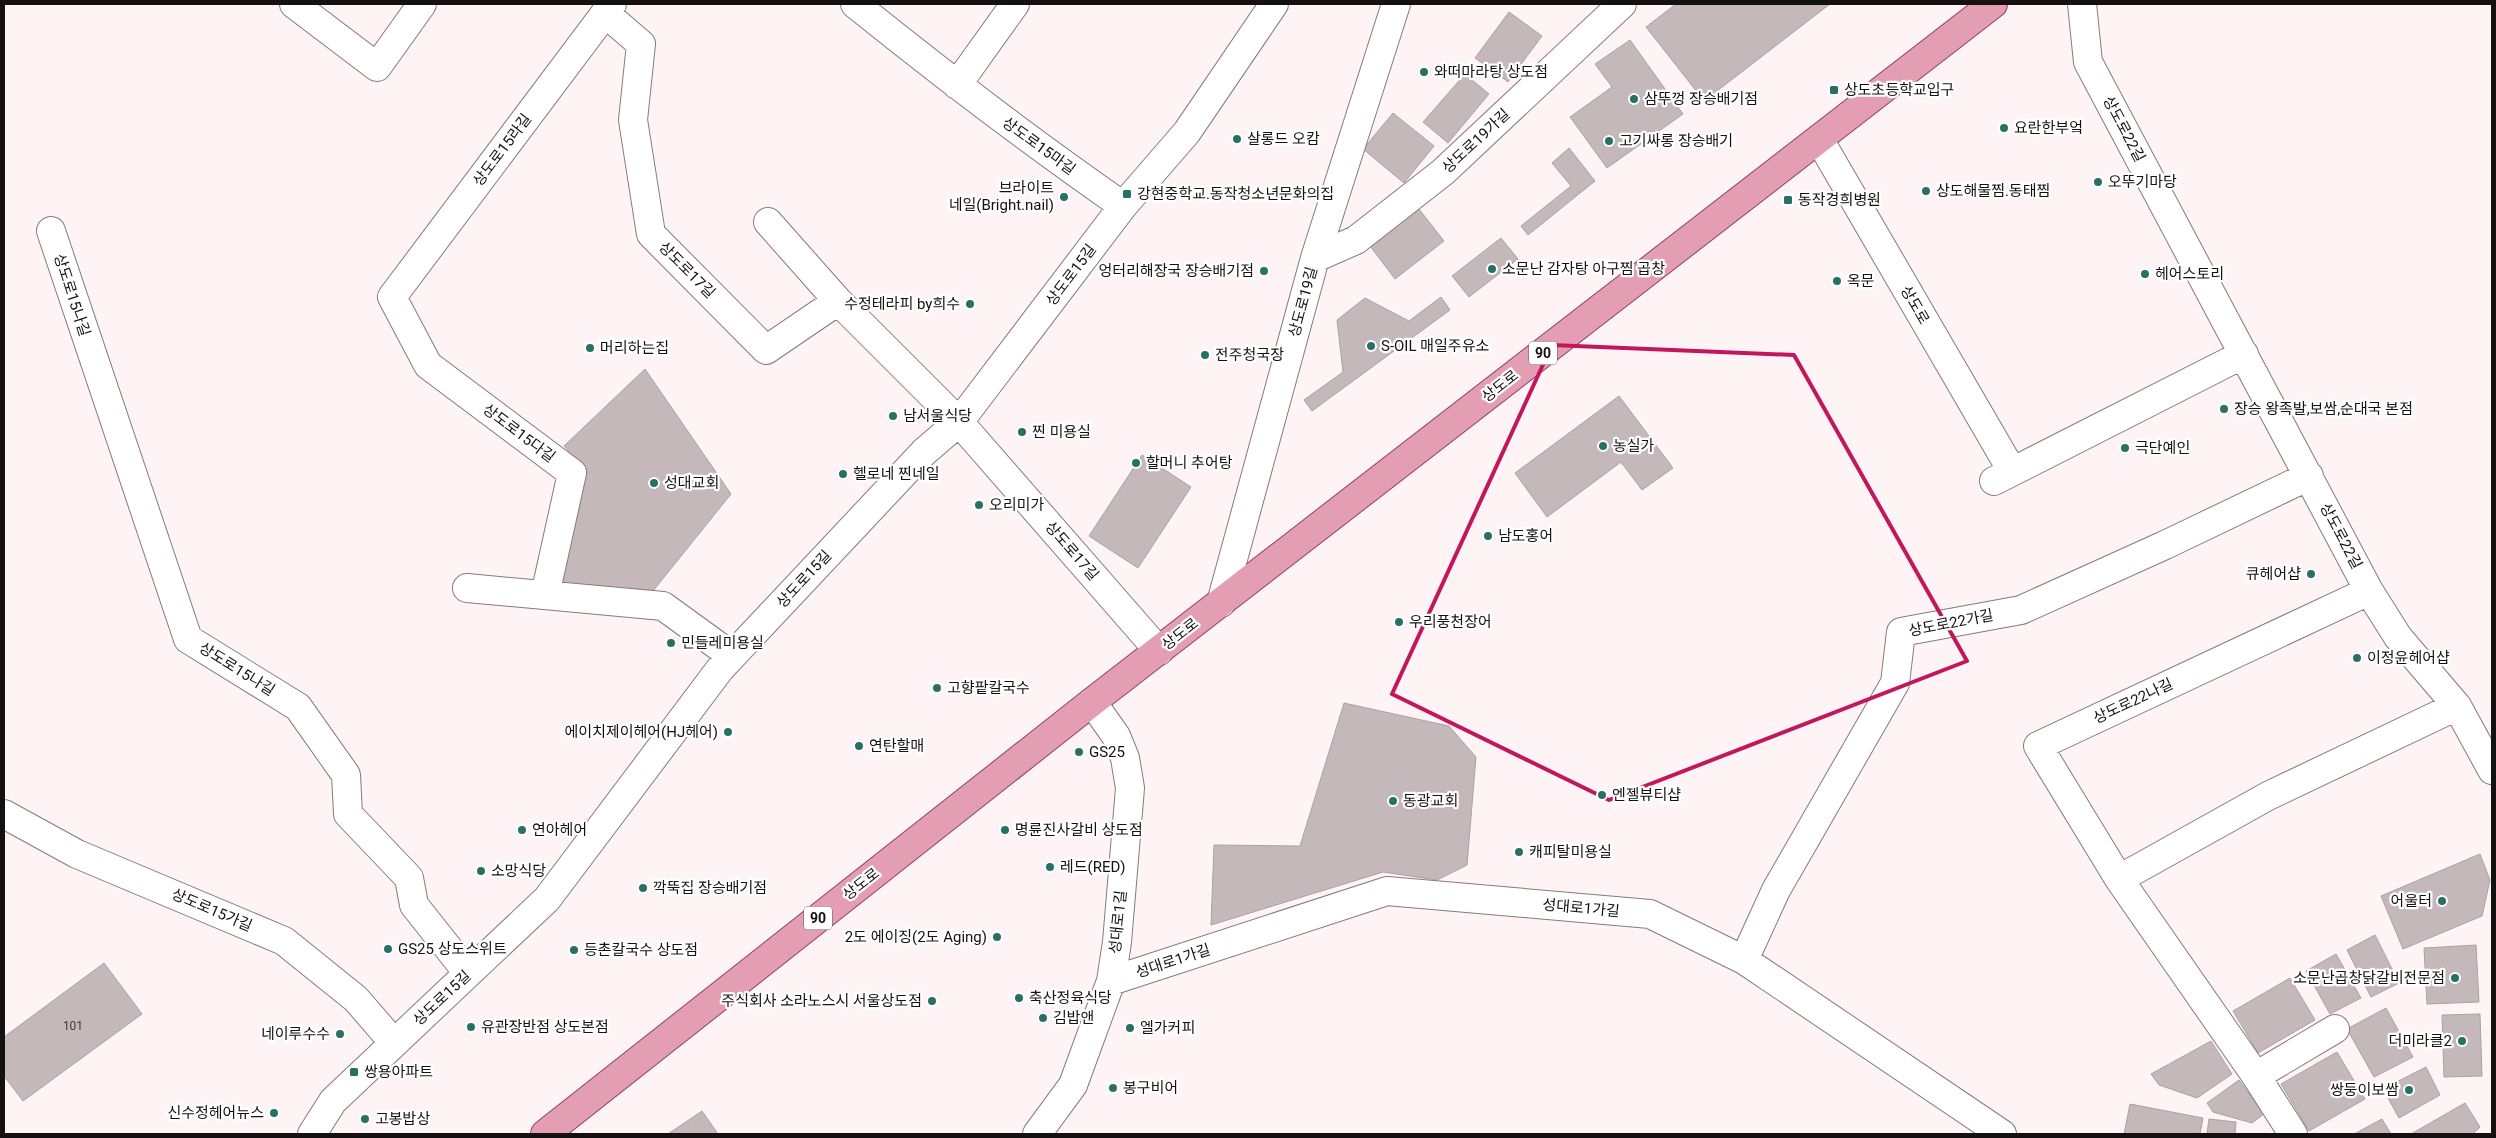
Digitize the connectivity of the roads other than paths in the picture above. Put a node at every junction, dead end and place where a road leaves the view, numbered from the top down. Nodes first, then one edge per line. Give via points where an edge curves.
1 (294, 4) edge
2 (422, 4) edge
3 (855, 4) edge
4 (1014, 4) edge
5 (1274, 4) edge
6 (1396, 4) edge
7 (1622, 4) edge
8 (1993, 4) edge
9 (2082, 4) edge
10 (608, 8) edge
11 (957, 86) junction
12 (1819, 139) junction
13 (1123, 206) junction
14 (768, 222) dead end
15 (51, 231) dead end
16 (1315, 258) junction
17 (392, 297) joint
18 (838, 301) junction
19 (2244, 354) junction
20 (959, 422) junction
21 (2309, 476) junction
22 (467, 588) dead end
23 (2369, 591) junction
24 (546, 595) junction
25 (1221, 603) junction
26 (1159, 651) junction
27 (732, 656) junction
28 (1092, 702) junction
29 (2457, 706) junction
30 (2492, 770) edge
31 (4, 814) edge
32 (2119, 879) junction
33 (1744, 960) junction
34 (468, 973) junction
35 (1111, 981) junction
36 (2335, 1029) dead end
37 (394, 1043) junction
38 (2256, 1076) junction
39 (312, 1134) edge
40 (545, 1134) edge
41 (1037, 1134) edge
42 (2002, 1134) edge
43 (2293, 1134) edge

1 - 2 street via 377,67
3 - 11 street, 상도로15마길
4 - 11 street
5 - 13 street, 상도로15길 via 1187,132
6 - 16 street, 상도로19길
7 - 16 street, 상도로19가길 via 1443,172 1356,240
8 - 12 main road, 상도로 / 90
9 - 19 street, 상도로22길 via 2088,62
10 - 17 street, 상도로15라길
10 - 18 street, 상도로17길 via 640,44 633,120 651,234 766,350
11 - 13 street, 상도로15마길
12 - 19 street, 상도로 via 2003,476
12 - 25 main road, 상도로 / 90
13 - 20 street, 상도로15길
14 - 18 street, 상도로17길
15 - 34 street, 상도로15나길 via 188,639 298,707 346,775 348,814 409,878 414,905
16 - 25 street, 상도로19길
17 - 24 street, 상도로15다길 via 428,365 572,473
18 - 20 street, 상도로17길
19 - 21 street, 상도로22길
20 - 26 street, 상도로17길
20 - 27 street, 상도로15길 via 924,452
21 - 23 street, 상도로22길
21 - 33 street, 상도로22가길 via 2021,610 1901,632 1895,683 1776,890
22 - 24 street
23 - 29 street, 상도로22길 via 2398,637
23 - 32 street, 상도로22나길 via 2038,746
24 - 27 street via 663,606
25 - 26 main road, 상도로 / 90
26 - 28 main road, 상도로 / 90
27 - 34 street, 상도로15길 via 547,899
28 - 35 street, 성대로1길 via 1116,736 1125,758 1130,788
28 - 40 main road, 상도로 / 90
29 - 30 street, 상도로22길
29 - 32 street via 2268,796
31 - 37 street, 상도로15가길 via 77,854 284,941 356,1000
32 - 38 street, 상도로22나길
33 - 35 street, 성대로1가길 via 1650,914 1387,891
33 - 42 street, 성대로1가길
34 - 37 street, 상도로15길
35 - 41 street, 성대로1길 via 1073,1085
36 - 38 street
37 - 39 street, 상도로15길 via 333,1101
38 - 43 street, 상도로22나길

